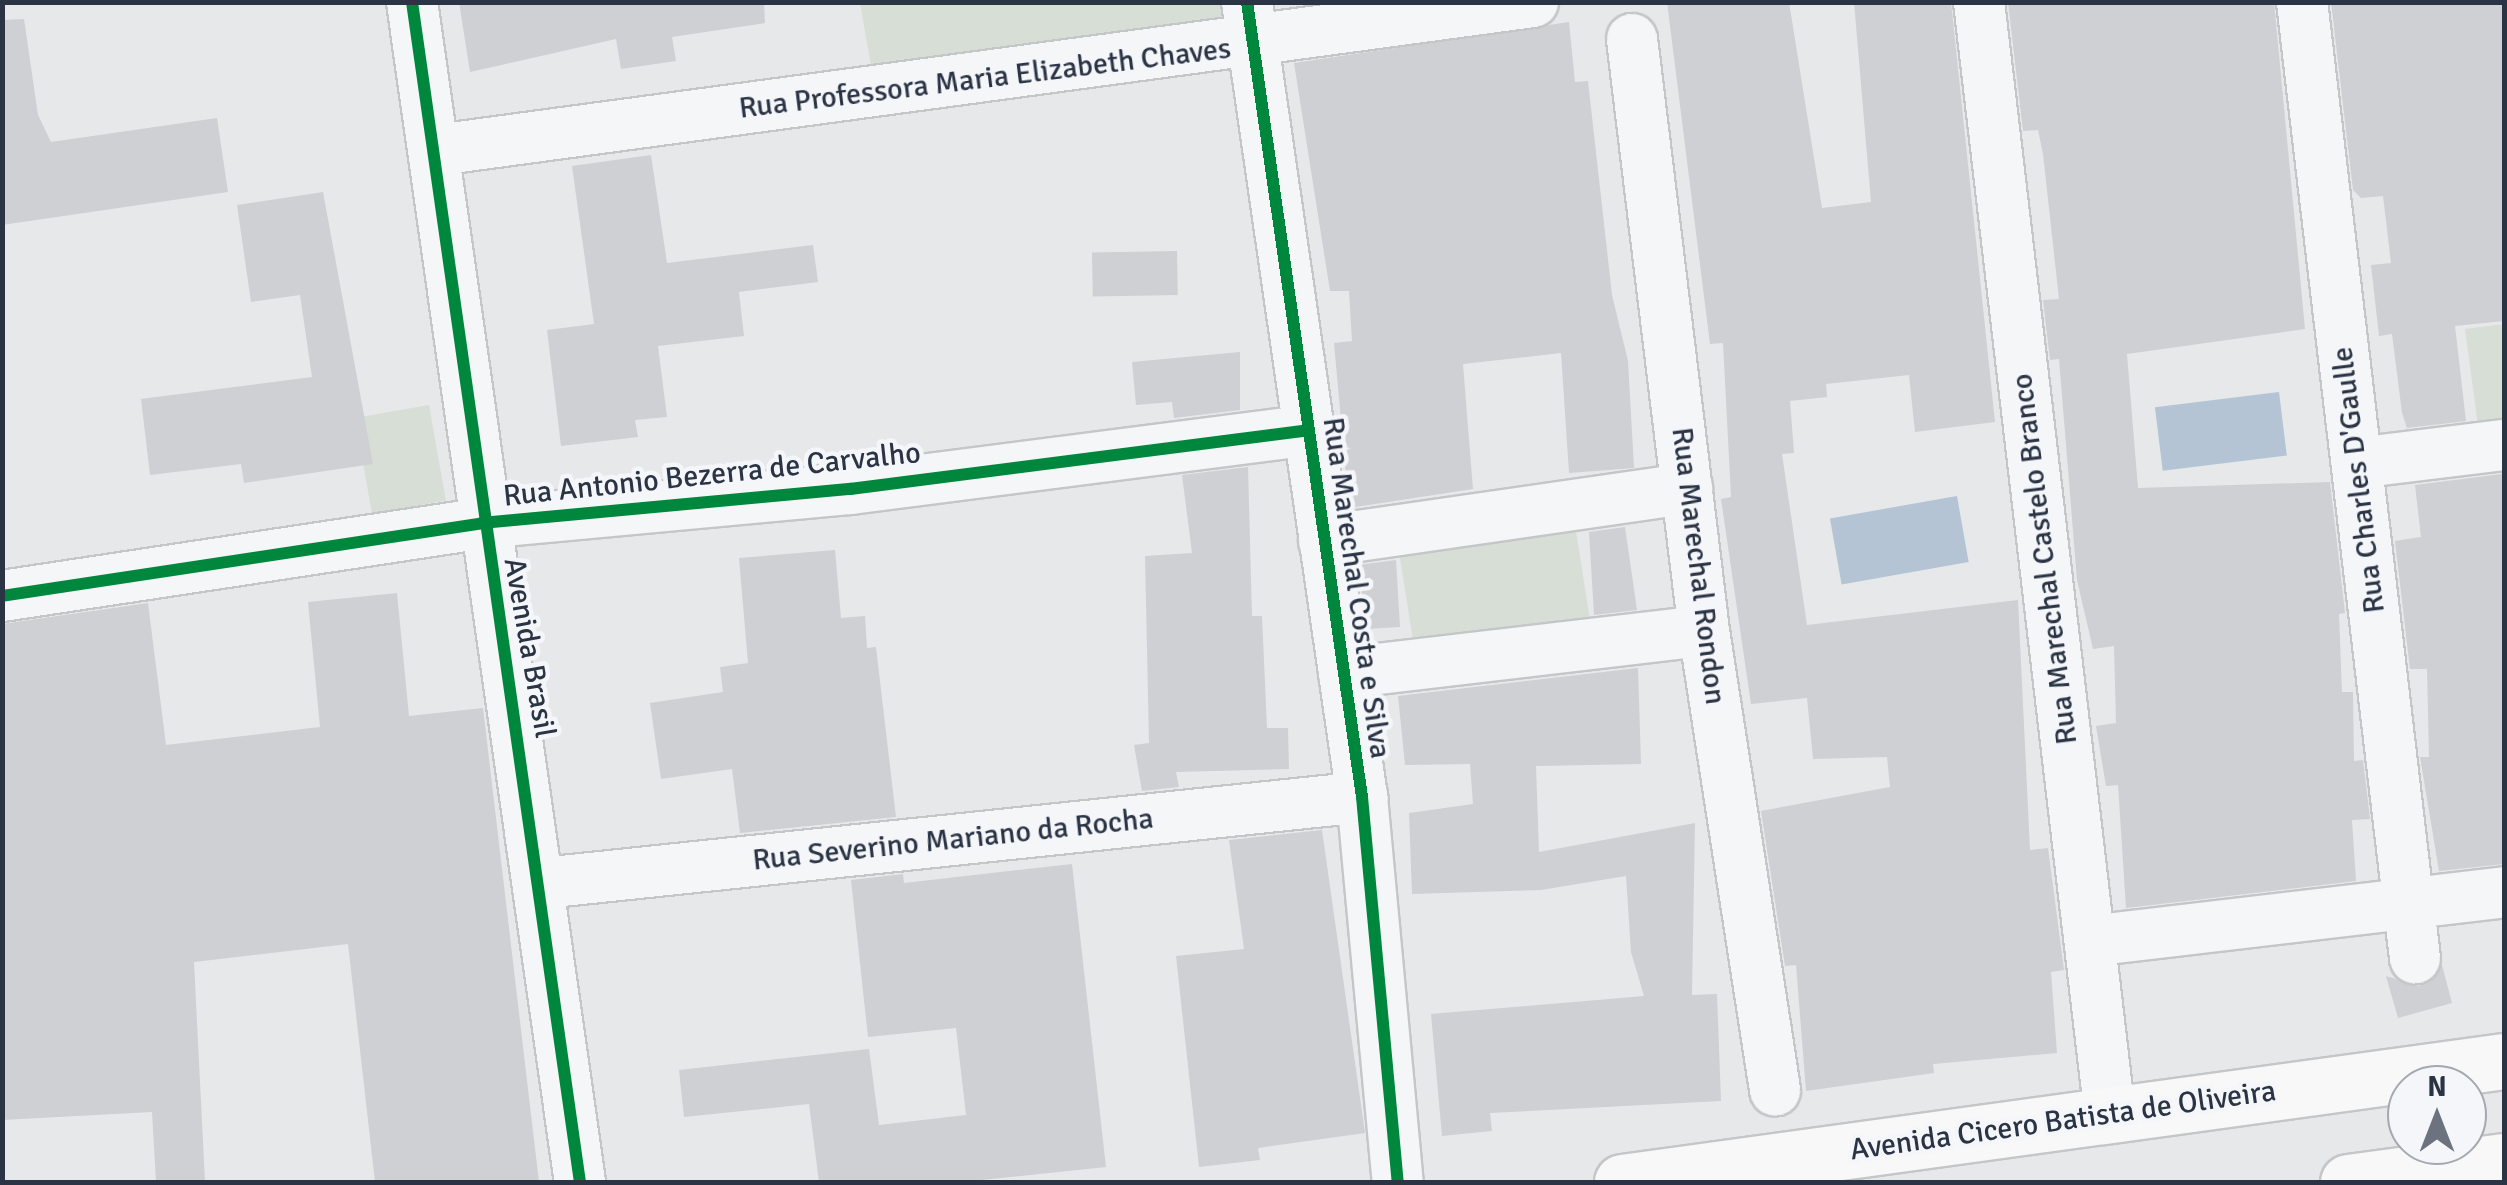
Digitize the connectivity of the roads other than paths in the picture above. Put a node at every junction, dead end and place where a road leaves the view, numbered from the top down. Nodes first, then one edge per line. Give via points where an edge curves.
1 (412, 2) edge
2 (1534, 2) edge
3 (1979, 2) edge
4 (2302, 2) edge
5 (1474, 7) edge
6 (1249, 24) edge
7 (1632, 39) dead end
8 (437, 150) junction
9 (1308, 430) junction
10 (2504, 445) edge
11 (2357, 463) junction
12 (1687, 488) junction
13 (482, 523) junction
14 (1324, 541) junction
15 (2, 596) edge
16 (1704, 631) junction
17 (1344, 673) junction
18 (1362, 797) junction
19 (543, 883) junction
20 (2504, 892) edge
21 (2409, 905) junction
22 (2090, 941) junction
23 (2415, 958) dead end
24 (2504, 1062) edge
25 (1775, 1091) dead end
26 (2110, 1116) junction
27 (2504, 1161) edge
28 (580, 1182) edge
29 (1398, 1182) edge
30 (1622, 1182) edge
31 (2348, 1182) edge

1 - 8 street, Avenida Brasil
2 - 5 street, Rua Professora Maria Elizabeth Chaves
3 - 22 street, Rua Marechal Castelo Branco
4 - 11 street, Rua Charles D'Gaulle
5 - 6 street, Rua Professora Maria Elizabeth Chaves
6 - 8 street, Rua Professora Maria Elizabeth Chaves
6 - 9 street, Rua Marechal Costa e Silva
7 - 12 street, Rua Marechal Rondon
8 - 13 street, Avenida Brasil
9 - 13 street, Rua Antonio Bezerra de Carvalho via 850,488
9 - 14 street, Rua Marechal Costa e Silva
10 - 11 street
11 - 21 street, Rua Charles D'Gaulle
12 - 14 street
12 - 16 street, Rua Marechal Rondon
13 - 15 street, Rua Antonio Bezerra de Carvalho
13 - 19 street, Avenida Brasil
14 - 17 street, Rua Marechal Costa e Silva
16 - 17 street
16 - 25 street, Rua Marechal Rondon
17 - 18 street, Rua Marechal Costa e Silva
18 - 19 street, Rua Severino Mariano da Rocha
18 - 29 street, Rua Marechal Costa e Silva
19 - 28 street, Avenida Brasil
20 - 21 street
21 - 22 street
21 - 23 street, Rua Charles D'Gaulle
22 - 26 street, Rua Marechal Castelo Branco
24 - 26 main road, Avenida Cicero Batista de Oliveira
26 - 30 main road, Avenida Cicero Batista de Oliveira
27 - 31 main road

